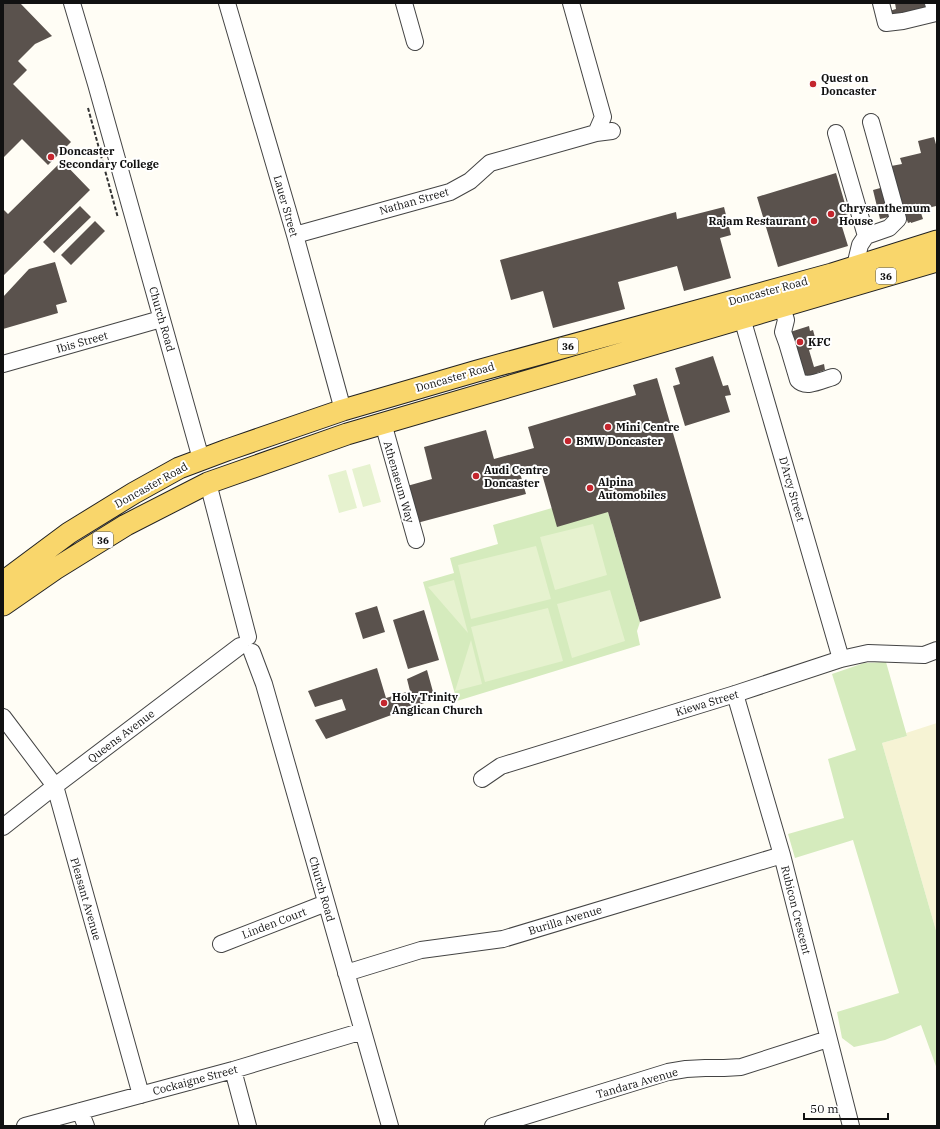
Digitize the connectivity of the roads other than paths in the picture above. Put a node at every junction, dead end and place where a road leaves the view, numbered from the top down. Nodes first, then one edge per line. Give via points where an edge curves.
1 (72, 3) edge
2 (227, 3) edge
3 (404, 3) edge
4 (572, 3) edge
5 (881, 3) edge
6 (934, 6) edge
7 (415, 42) dead end
8 (871, 122) dead end
9 (612, 131) dead end
10 (596, 133) junction
11 (836, 133) dead end
12 (295, 235) junction
13 (866, 236) junction
14 (937, 241) edge
15 (937, 261) edge
16 (855, 266) junction
17 (838, 281) junction
18 (782, 307) junction
19 (742, 318) junction
20 (161, 319) junction
21 (3, 364) edge
22 (477, 371) junction
23 (833, 378) dead end
24 (483, 394) junction
25 (343, 410) junction
26 (383, 424) junction
27 (200, 459) junction
28 (208, 483) junction
29 (416, 540) dead end
30 (3, 582) edge
31 (3, 605) edge
32 (247, 645) junction
33 (937, 650) edge
34 (841, 659) junction
35 (735, 694) junction
36 (3, 717) edge
37 (482, 779) dead end
38 (55, 786) junction
39 (3, 827) edge
40 (782, 855) junction
41 (326, 903) junction
42 (221, 944) dead end
43 (346, 973) junction
44 (363, 1031) junction
45 (828, 1039) junction
46 (233, 1070) junction
47 (141, 1095) junction
48 (80, 1111) junction
49 (25, 1126) edge
50 (86, 1126) edge
51 (248, 1126) edge
52 (390, 1126) edge
53 (493, 1126) edge
54 (851, 1126) edge

1 - 20 street, Church Road
2 - 12 street, Lauer Street
3 - 7 street
4 - 10 street via 604,117
5 - 6 street via 886,23 936,14
8 - 13 street via 898,219 889,228
9 - 10 street, Nathan Street
10 - 12 street, Nathan Street via 490,163 470,181 450,192
11 - 13 street
12 - 25 street, Lauer Street
13 - 16 street via 860,245
14 - 16 main road, Doncaster Road / 36
15 - 17 main road, Doncaster Road / 36
16 - 17 main road, Doncaster Road / 36
17 - 18 main road, Doncaster Road / 36
17 - 22 main road, Doncaster Road / 36
18 - 19 main road, Doncaster Road / 36
18 - 23 street via 786,320 783,332 800,383 806,385
19 - 24 main road, Doncaster Road / 36
19 - 34 street, D'Arcy Street
20 - 21 street, Ibis Street
20 - 27 street, Church Road
22 - 24 main road
22 - 25 main road, Doncaster Road / 36
24 - 26 main road, Doncaster Road / 36
25 - 27 main road, Doncaster Road / 36
26 - 28 main road, Doncaster Road / 36 via 347,434
26 - 29 street, Athenaeum Way
27 - 28 main road, Church Road
27 - 30 main road, Doncaster Road / 36 via 134,493 69,533
28 - 31 main road, Doncaster Road / 36 via 126,525
28 - 32 street, Church Road
32 - 38 street, Queens Avenue
32 - 41 street, Church Road via 264,684
33 - 34 street, Kiewa Street via 924,655 868,653
34 - 35 street, Kiewa Street
35 - 37 street, Kiewa Street via 501,766
35 - 40 street, Rubicon Crescent
36 - 38 street, Pleasant Avenue
38 - 39 street, Queens Avenue
38 - 47 street, Pleasant Avenue
40 - 43 street, Burilla Avenue via 503,939 421,950
40 - 45 street, Rubicon Crescent
41 - 42 street, Linden Court
41 - 43 street, Church Road
43 - 44 street, Church Road
44 - 46 street, Cockaigne Street
44 - 52 street, Church Road
45 - 53 street, Tandara Avenue via 741,1067 668,1072
45 - 54 street, Rubicon Crescent
46 - 47 street, Cockaigne Street
46 - 51 street
47 - 48 street, Cockaigne Street
48 - 49 street, Cockaigne Street
48 - 50 street

